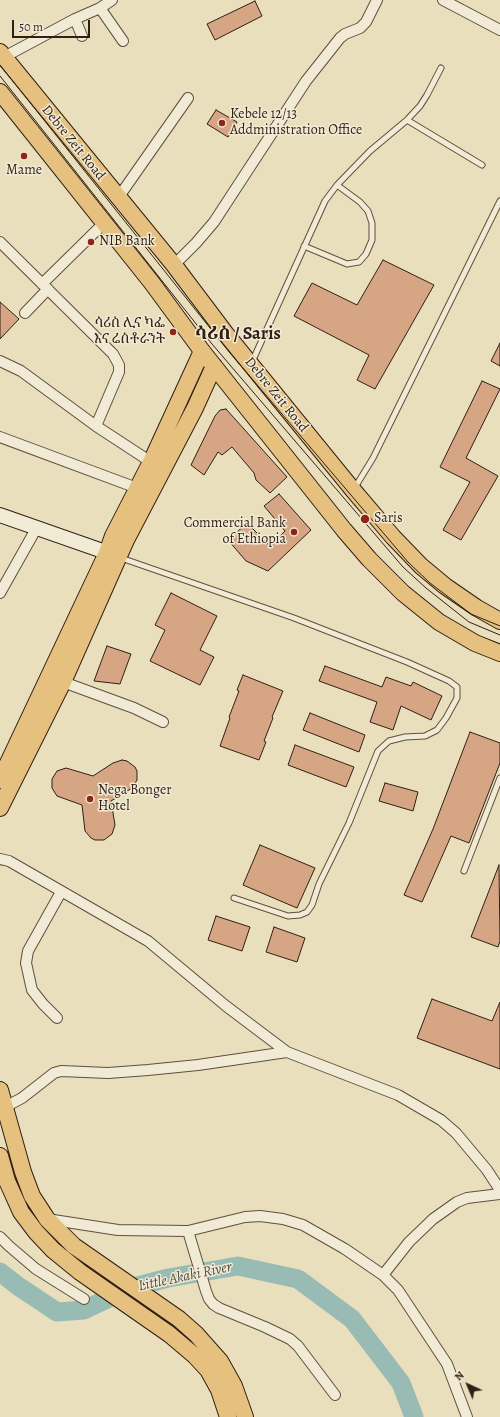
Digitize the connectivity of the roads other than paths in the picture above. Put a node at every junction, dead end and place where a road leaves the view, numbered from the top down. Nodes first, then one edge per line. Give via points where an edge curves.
1 (112, 0) edge
2 (377, 0) edge
3 (443, 0) edge
4 (457, 3) edge
5 (100, 8) junction
6 (75, 19) junction
7 (500, 30) edge
8 (82, 36) dead end
9 (123, 41) dead end
10 (2, 54) edge
11 (441, 68) dead end
12 (0, 92) edge
13 (188, 98) dead end
14 (407, 120) junction
15 (482, 165) dead end
16 (337, 185) junction
17 (118, 198) junction
18 (500, 201) edge
19 (104, 223) junction
20 (0, 242) edge
21 (304, 246) junction
22 (174, 265) junction
23 (45, 286) junction
24 (25, 313) dead end
25 (202, 351) junction
26 (0, 361) edge
27 (251, 365) junction
28 (214, 366) junction
29 (96, 426) junction
30 (0, 437) edge
31 (151, 462) junction
32 (138, 488) junction
33 (353, 490) junction
34 (0, 515) edge
35 (36, 529) junction
36 (113, 555) junction
37 (0, 593) edge
38 (500, 621) edge
39 (500, 654) edge
40 (64, 682) junction
41 (163, 722) dead end
42 (500, 778) edge
43 (0, 780) edge
44 (0, 808) edge
45 (0, 859) edge
46 (464, 871) dead end
47 (61, 892) junction
48 (234, 898) dead end
49 (57, 1018) dead end
50 (287, 1052) junction
51 (0, 1090) edge
52 (5, 1107) junction
53 (0, 1156) edge
54 (500, 1190) edge
55 (500, 1194) edge
56 (47, 1219) junction
57 (189, 1235) junction
58 (0, 1237) edge
59 (384, 1275) junction
60 (84, 1299) dead end
61 (335, 1395) dead end
62 (228, 1417) edge
63 (245, 1417) edge
64 (467, 1417) edge

1 - 5 street
2 - 22 street via 366,22 340,38 306,81 214,222
3 - 4 street
4 - 7 street
5 - 6 street
5 - 9 street
6 - 8 street
6 - 10 street
10 - 17 main road, Debre Zeit Road
11 - 14 lane via 420,106
12 - 19 main road, Debre Zeit Road
13 - 17 street
14 - 15 lane
14 - 16 lane via 370,151
16 - 21 lane via 325,201
16 - 21 lane via 360,202 368,212 372,223 372,240 366,254 358,262 347,264
17 - 22 main road, Debre Zeit Road
18 - 33 lane via 373,458
19 - 23 street
19 - 25 main road, Debre Zeit Road
20 - 23 street
21 - 27 lane
22 - 27 main road, Debre Zeit Road
23 - 24 street
23 - 29 street via 112,354 119,366 119,372
25 - 28 main road, Debre Zeit Road
25 - 31 main road
26 - 29 street via 21,371
27 - 33 main road, Debre Zeit Road
28 - 36 main road via 195,408
28 - 39 main road, Debre Zeit Road via 344,530 392,583 439,622
29 - 31 street
30 - 32 street
31 - 32 main road
32 - 36 main road via 113,536
33 - 38 main road, Debre Zeit Road via 421,566 445,586
34 - 35 street
35 - 36 street
35 - 37 street
36 - 40 main road
36 - 43 main road
36 - 48 lane via 294,618 407,662 449,681 456,687 457,698 437,730 425,736 405,736 389,740 378,751 349,823 308,912 288,916
40 - 41 street via 134,708
40 - 44 main road
42 - 46 lane
45 - 47 street
47 - 49 street via 28,951 26,963 32,990
47 - 50 street via 148,941 226,1006
50 - 52 street via 140,1071 61,1071 54,1073 22,1098
50 - 54 street via 398,1095 441,1120 456,1133
51 - 52 main road
52 - 56 main road via 32,1196
53 - 62 main road via 7,1181 21,1212 36,1232 80,1272 169,1334 195,1356 208,1370 219,1390
55 - 59 street via 467,1198 452,1205 409,1242
56 - 57 street via 118,1230
56 - 63 main road via 74,1246 179,1319 196,1334 220,1361 234,1386
57 - 59 street via 245,1217 283,1219 303,1224
57 - 61 street via 209,1299 219,1308 290,1339
58 - 60 street via 36,1269
59 - 64 street via 398,1290 447,1364

